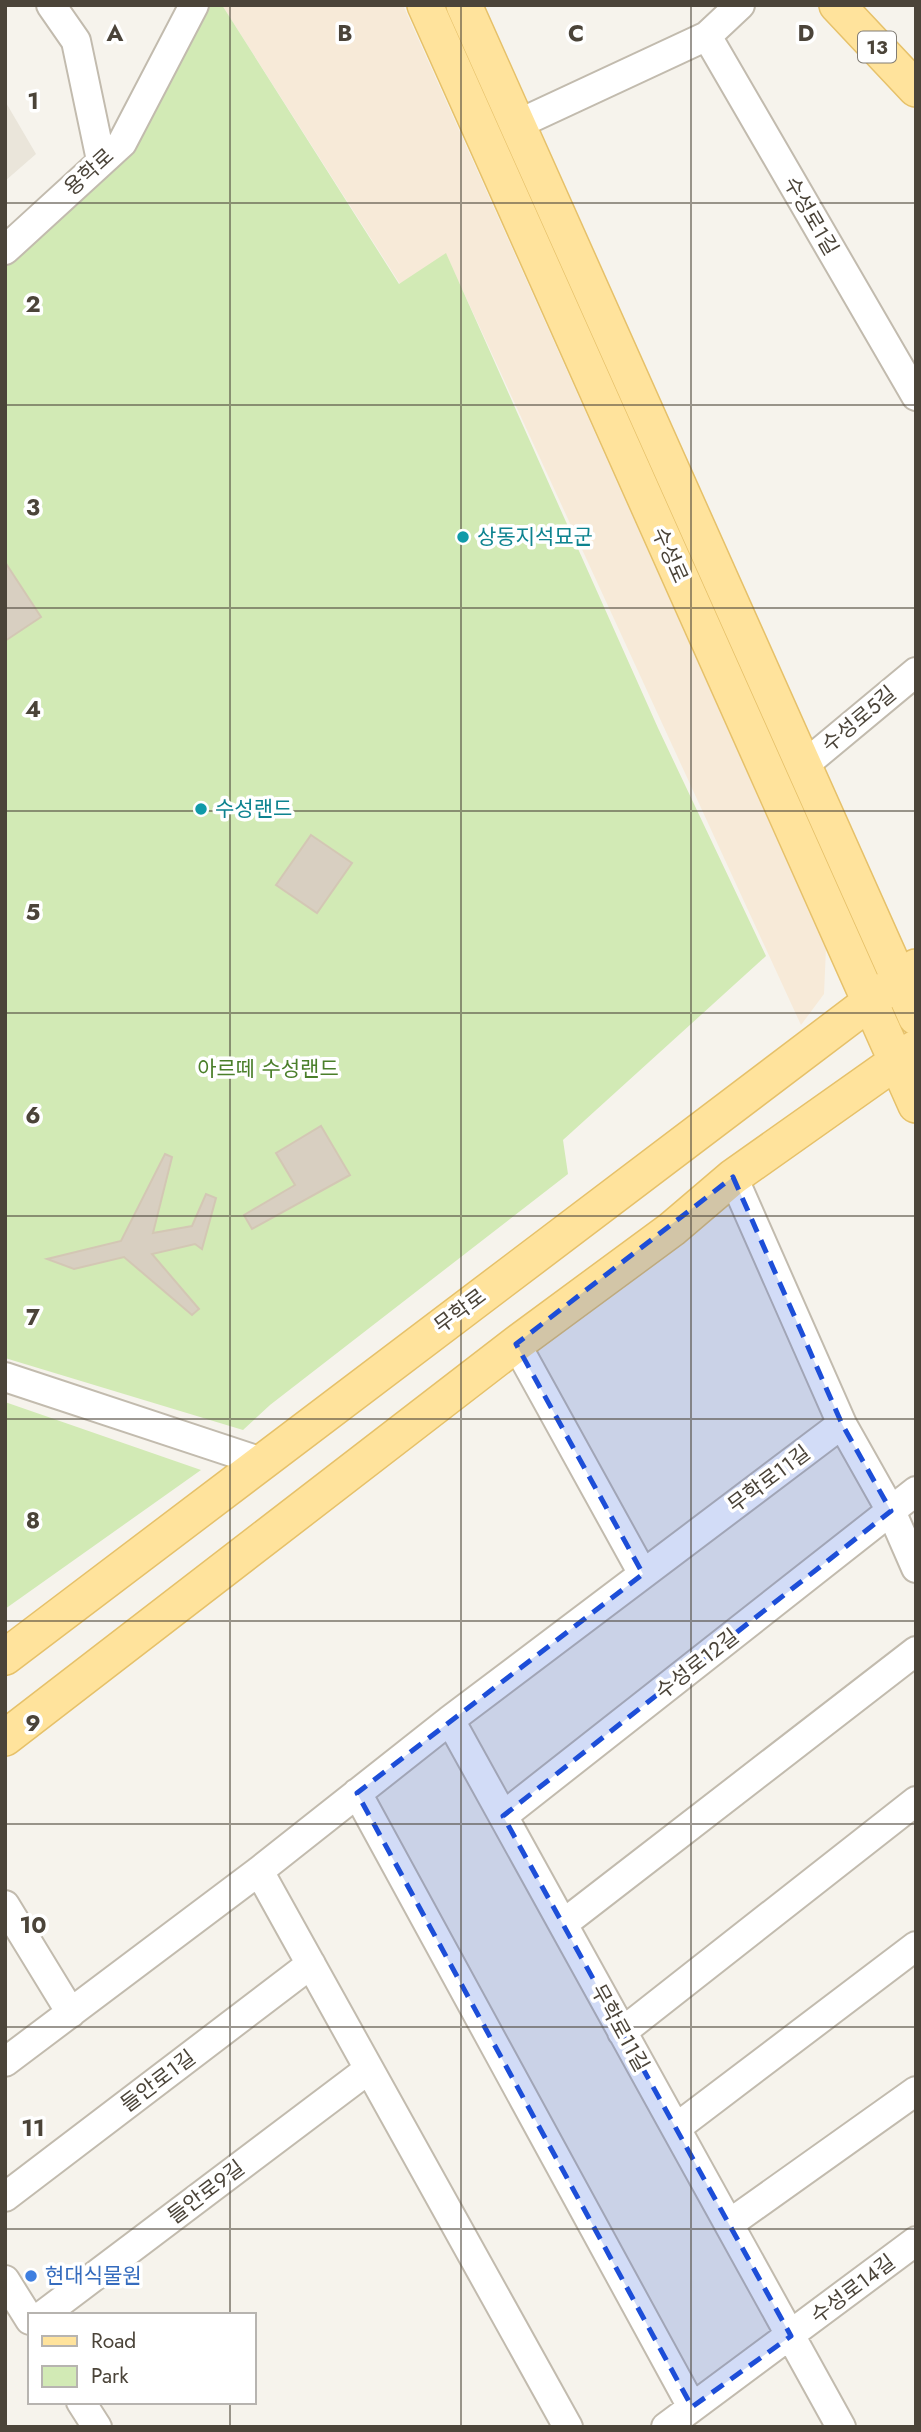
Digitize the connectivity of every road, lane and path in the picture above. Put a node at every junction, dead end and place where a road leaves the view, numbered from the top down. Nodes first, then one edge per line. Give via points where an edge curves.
1 (51, 5) edge
2 (194, 5) edge
3 (425, 5) edge
4 (464, 5) edge
5 (740, 5) edge
6 (837, 5) edge
7 (869, 5) edge
8 (707, 36) junction
9 (916, 56) edge
10 (916, 89) edge
11 (518, 124) junction
12 (101, 160) junction
13 (5, 250) edge
14 (916, 396) edge
15 (916, 672) edge
16 (803, 766) junction
17 (907, 973) edge
18 (870, 1000) junction
19 (916, 1017) edge
20 (906, 1055) edge
21 (916, 1105) edge
22 (733, 1177) junction
23 (516, 1344) junction
24 (5, 1377) edge
25 (842, 1424) junction
26 (262, 1462) junction
27 (916, 1491) edge
28 (891, 1511) junction
29 (916, 1568) edge
30 (643, 1574) junction
31 (916, 1651) edge
32 (5, 1657) edge
33 (450, 1720) junction
34 (5, 1738) edge
35 (358, 1793) junction
36 (916, 1801) edge
37 (503, 1816) junction
38 (260, 1871) junction
39 (5, 1905) edge
40 (563, 1924) junction
41 (916, 1946) edge
42 (311, 1964) junction
43 (71, 2013) junction
44 (622, 2032) junction
45 (5, 2062) edge
46 (369, 2069) junction
47 (916, 2091) edge
48 (676, 2128) junction
49 (5, 2197) edge
50 (729, 2224) junction
51 (916, 2241) edge
52 (5, 2280) edge
53 (46, 2313) edge
54 (28, 2317) edge
55 (791, 2336) junction
56 (82, 2404) edge
57 (692, 2407) junction
58 (97, 2427) edge
59 (568, 2427) edge
60 (666, 2427) edge
61 (841, 2427) edge

1 - 12 street via 76,41
2 - 12 street, 용학로 via 122,143
3 - 18 main road, 수성로
4 - 11 main road, 수성로
5 - 8 street
6 - 10 main road, 13
7 - 9 main road, 13
8 - 11 street
8 - 14 street, 수성로1길
11 - 16 main road, 수성로
12 - 13 street, 용학로
15 - 16 street, 수성로5길
16 - 17 main road, 수성로
17 - 18 main road, 무학로
17 - 19 main road, 수성로
18 - 20 main road, 수성로
18 - 26 main road, 무학로
20 - 21 main road, 수성로
20 - 22 main road
22 - 23 main road via 672,1229
22 - 25 street
23 - 30 street
23 - 34 main road
24 - 26 street
25 - 28 street
25 - 30 street, 무학로11길
26 - 32 main road, 무학로
27 - 28 street, 수성로12길
28 - 29 street
28 - 37 street, 수성로12길
30 - 33 street, 무학로11길
31 - 40 street
33 - 35 street, 무학로11길
33 - 37 street, 무학로11길
35 - 38 street, 무학로11길
35 - 57 street
36 - 44 street
37 - 40 street, 무학로11길
38 - 42 street
38 - 43 street, 무학로11길
39 - 43 street
40 - 44 street, 무학로11길
41 - 48 street
42 - 46 street
42 - 49 street, 들안로1길
43 - 45 street
44 - 48 street, 무학로11길
46 - 53 street, 들안로9길
46 - 59 street
47 - 50 street
48 - 50 street, 무학로11길
50 - 55 street, 무학로11길
51 - 55 street, 수성로14길
52 - 54 street
55 - 57 street, 수성로14길
55 - 61 street, 수성로14길
56 - 58 street
57 - 60 street, 수성로14길

